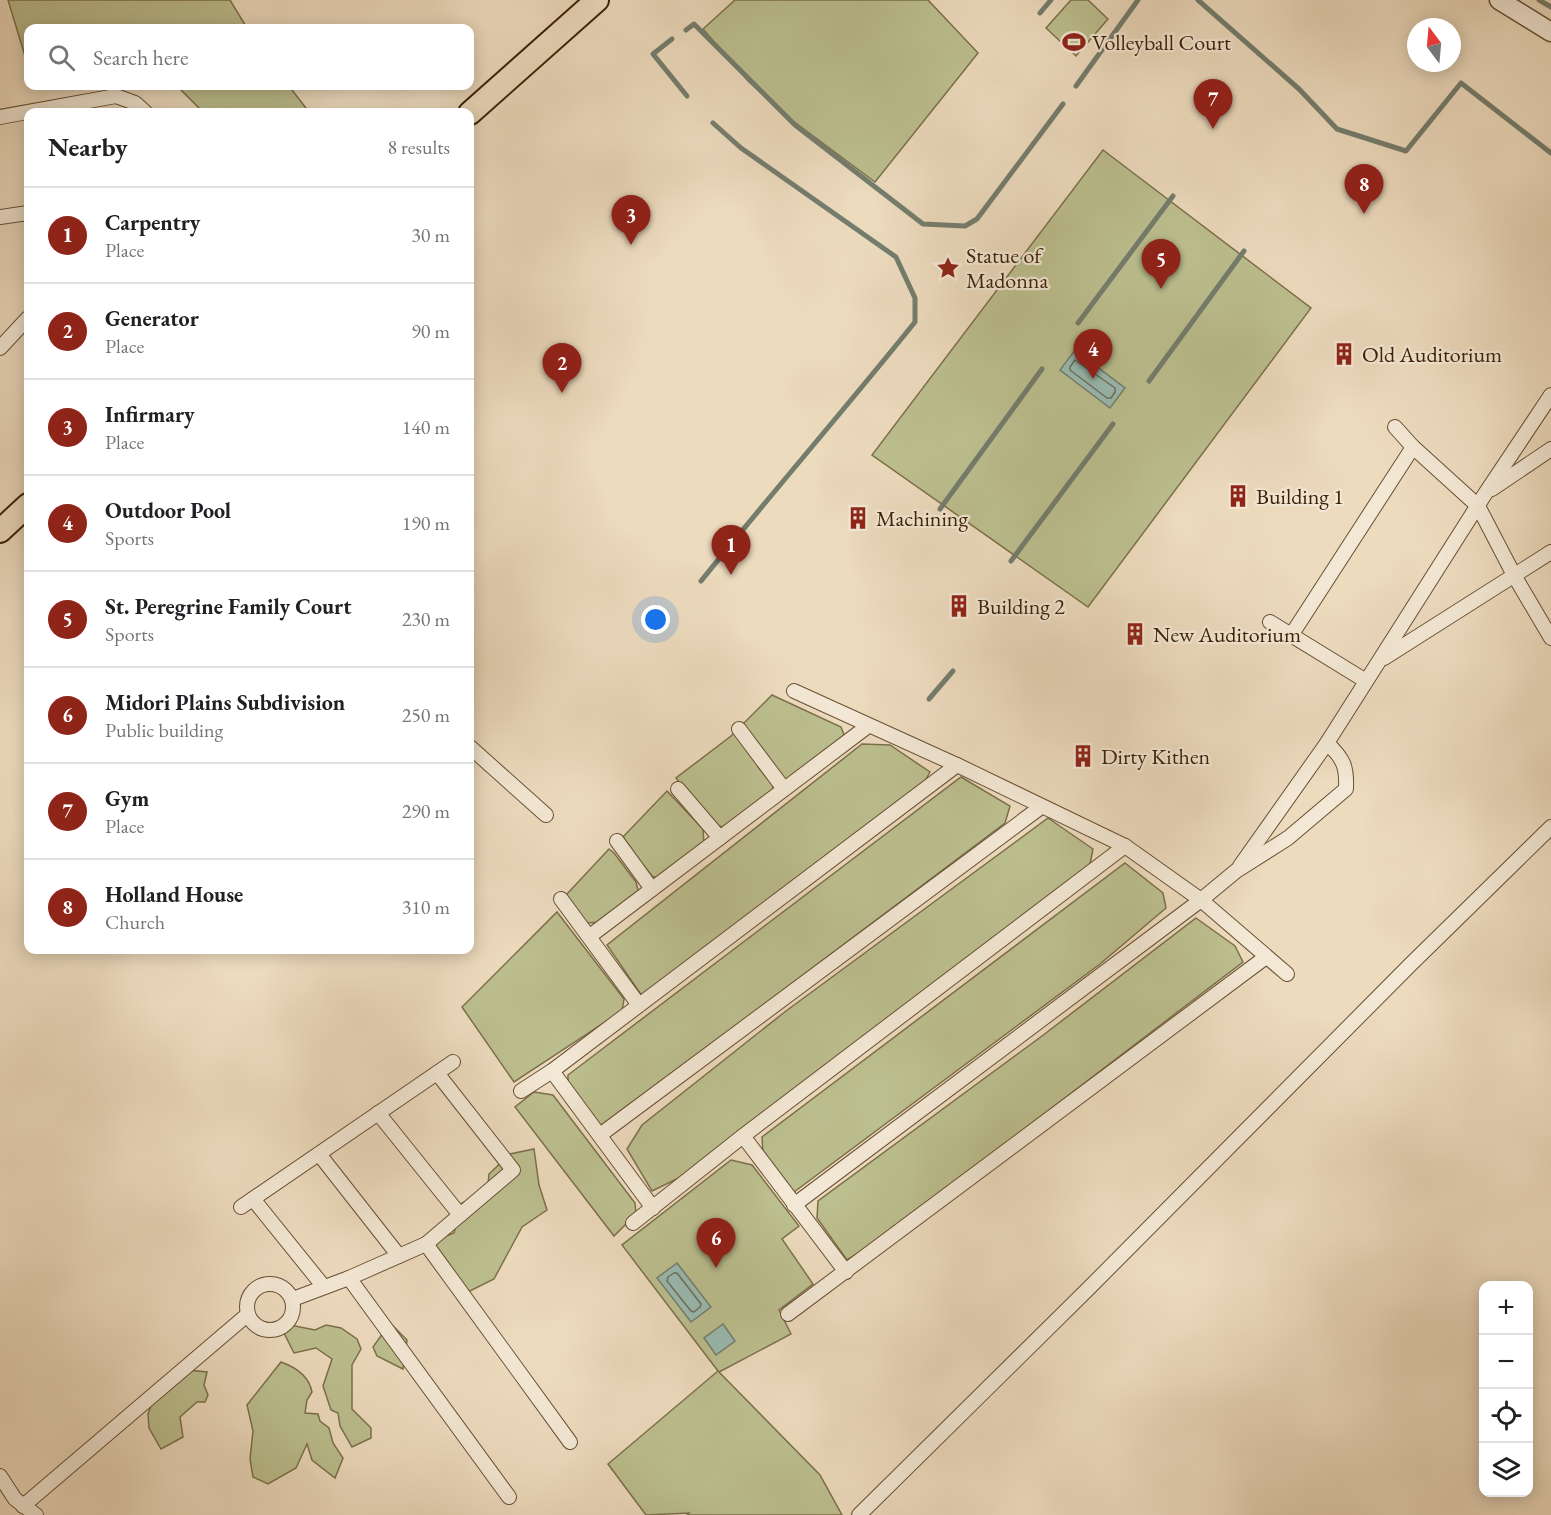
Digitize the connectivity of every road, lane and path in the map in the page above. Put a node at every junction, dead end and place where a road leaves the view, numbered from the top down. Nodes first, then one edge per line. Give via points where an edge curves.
1 (597, 0) edge
2 (1499, 0) edge
3 (1551, 32) edge
4 (30, 108) edge
5 (141, 108) edge
6 (24, 109) edge
7 (474, 109) edge
8 (1, 112) edge
9 (24, 214) edge
10 (0, 217) edge
11 (24, 322) edge
12 (0, 348) edge
13 (1551, 395) edge
14 (1395, 427) dead end
15 (1413, 447) junction
16 (1551, 449) edge
17 (1481, 500) junction
18 (24, 509) edge
19 (0, 531) edge
20 (1551, 552) edge
21 (1515, 577) junction
22 (1270, 622) dead end
23 (1292, 634) junction
24 (1551, 638) edge
25 (1380, 660) junction
26 (1366, 681) junction
27 (794, 691) dead end
28 (868, 726) junction
29 (739, 729) dead end
30 (1327, 743) junction
31 (474, 751) edge
32 (957, 765) junction
33 (678, 789) dead end
34 (784, 789) junction
35 (1041, 807) junction
36 (546, 815) dead end
37 (1551, 827) edge
38 (720, 838) junction
39 (617, 841) dead end
40 (1125, 846) junction
41 (1236, 872) junction
42 (652, 890) junction
43 (561, 899) dead end
44 (1202, 900) junction
45 (590, 936) junction
46 (1266, 957) junction
47 (1287, 974) dead end
48 (639, 1005) junction
49 (453, 1062) dead end
50 (552, 1071) junction
51 (437, 1073) junction
52 (521, 1091) dead end
53 (378, 1113) junction
54 (600, 1135) junction
55 (743, 1137) junction
56 (319, 1154) junction
57 (253, 1199) junction
58 (794, 1204) junction
59 (241, 1208) dead end
60 (653, 1208) junction
61 (460, 1215) junction
62 (633, 1223) dead end
63 (426, 1244) junction
64 (399, 1256) junction
65 (846, 1272) junction
66 (349, 1278) junction
67 (324, 1287) junction
68 (293, 1299) junction
69 (788, 1314) dead end
70 (248, 1315) junction
71 (570, 1442) dead end
72 (0, 1476) edge
73 (509, 1497) dead end
74 (24, 1506) junction
75 (36, 1515) edge
76 (859, 1515) edge

1 - 7 highway
2 - 3 street
4 - 5 street via 116,96
6 - 8 street
9 - 10 street
11 - 12 street
13 - 17 street
14 - 15 street
15 - 17 street
15 - 23 street
16 - 17 street
17 - 21 street
17 - 25 street
18 - 19 highway
20 - 21 street
21 - 24 street
21 - 25 street
22 - 23 street
23 - 26 street
25 - 26 street
26 - 30 street
27 - 28 street
28 - 32 street
28 - 34 street
29 - 34 street
30 - 41 street
30 - 41 street via 1340,755 1346,771 1346,789 1288,838
31 - 36 street
32 - 35 street
32 - 48 street
33 - 38 street
34 - 38 street
35 - 40 street
35 - 54 street
37 - 76 street
38 - 42 street
39 - 42 street
40 - 44 street
40 - 55 street
41 - 44 street
42 - 45 street
43 - 45 street
44 - 46 street
44 - 58 street
45 - 48 street
46 - 47 street
46 - 65 street
48 - 50 street
49 - 51 street
50 - 52 street
50 - 54 street
51 - 53 street
51 - 61 street via 513,1170
53 - 56 street
53 - 61 street
54 - 60 street
55 - 58 street
55 - 60 street
56 - 57 street
56 - 64 street
57 - 59 street
57 - 67 street
58 - 65 street
60 - 62 street
61 - 63 street
63 - 64 street
63 - 71 street
64 - 66 street
65 - 69 street
66 - 67 street
66 - 73 street
67 - 68 street
68 - 70 street via 286,1289 262,1285 246,1303
68 - 70 street via 294,1311 278,1330 266,1331 255,1326
70 - 74 street
72 - 74 street
74 - 75 street

